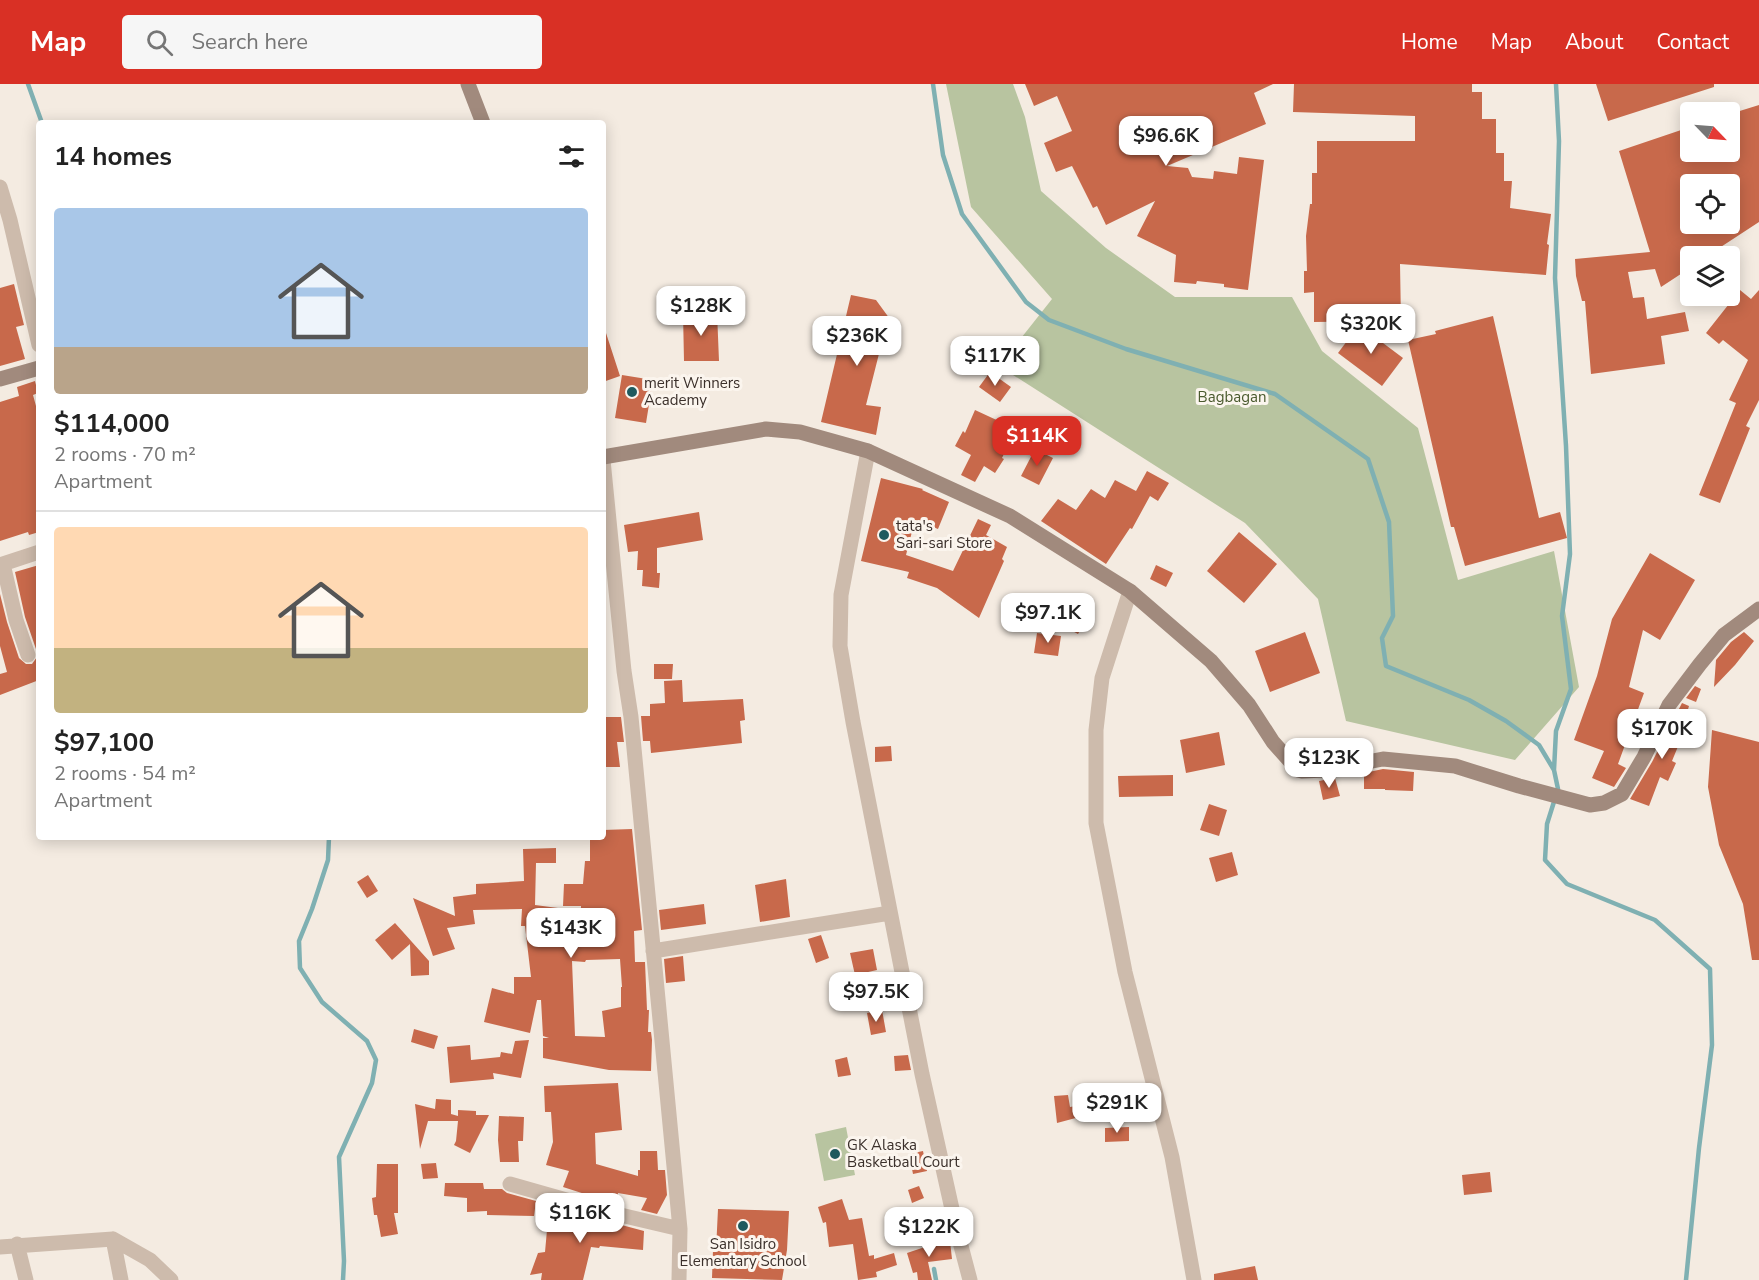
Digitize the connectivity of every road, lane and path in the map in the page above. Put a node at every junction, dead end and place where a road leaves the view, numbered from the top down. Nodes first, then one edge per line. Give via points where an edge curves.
1 (468, 84) edge
2 (482, 120) edge
3 (0, 187) edge
4 (36, 332) edge
5 (36, 369) edge
6 (0, 379) edge
7 (868, 451) junction
8 (606, 458) edge
9 (606, 489) edge
10 (36, 553) edge
11 (1, 565) edge
12 (1131, 591) junction
13 (1759, 609) edge
14 (28, 655) dead end
15 (890, 913) junction
16 (653, 951) junction
17 (510, 1184) dead end
18 (680, 1229) junction
19 (113, 1239) junction
20 (16, 1244) junction
21 (0, 1247) edge
22 (26, 1280) edge
23 (121, 1280) edge
24 (171, 1280) edge
25 (679, 1280) edge
26 (970, 1280) edge
27 (1194, 1280) edge

1 - 2 street
3 - 4 street
5 - 6 street
7 - 8 street via 800,432 765,429
7 - 12 street via 1010,516
7 - 15 street via 841,595 840,646
9 - 16 street
10 - 11 street
11 - 14 street
12 - 13 street via 1211,661 1298,770 1325,770 1383,759 1455,766 1590,805 1622,794 1669,705 1700,663 1724,635
12 - 27 street via 1102,678 1096,730 1096,823 1125,972 1173,1157
15 - 16 street
15 - 26 street
16 - 18 street
17 - 18 street
18 - 25 street
19 - 20 street
19 - 23 street
19 - 24 street via 150,1260
20 - 21 street
20 - 22 street

